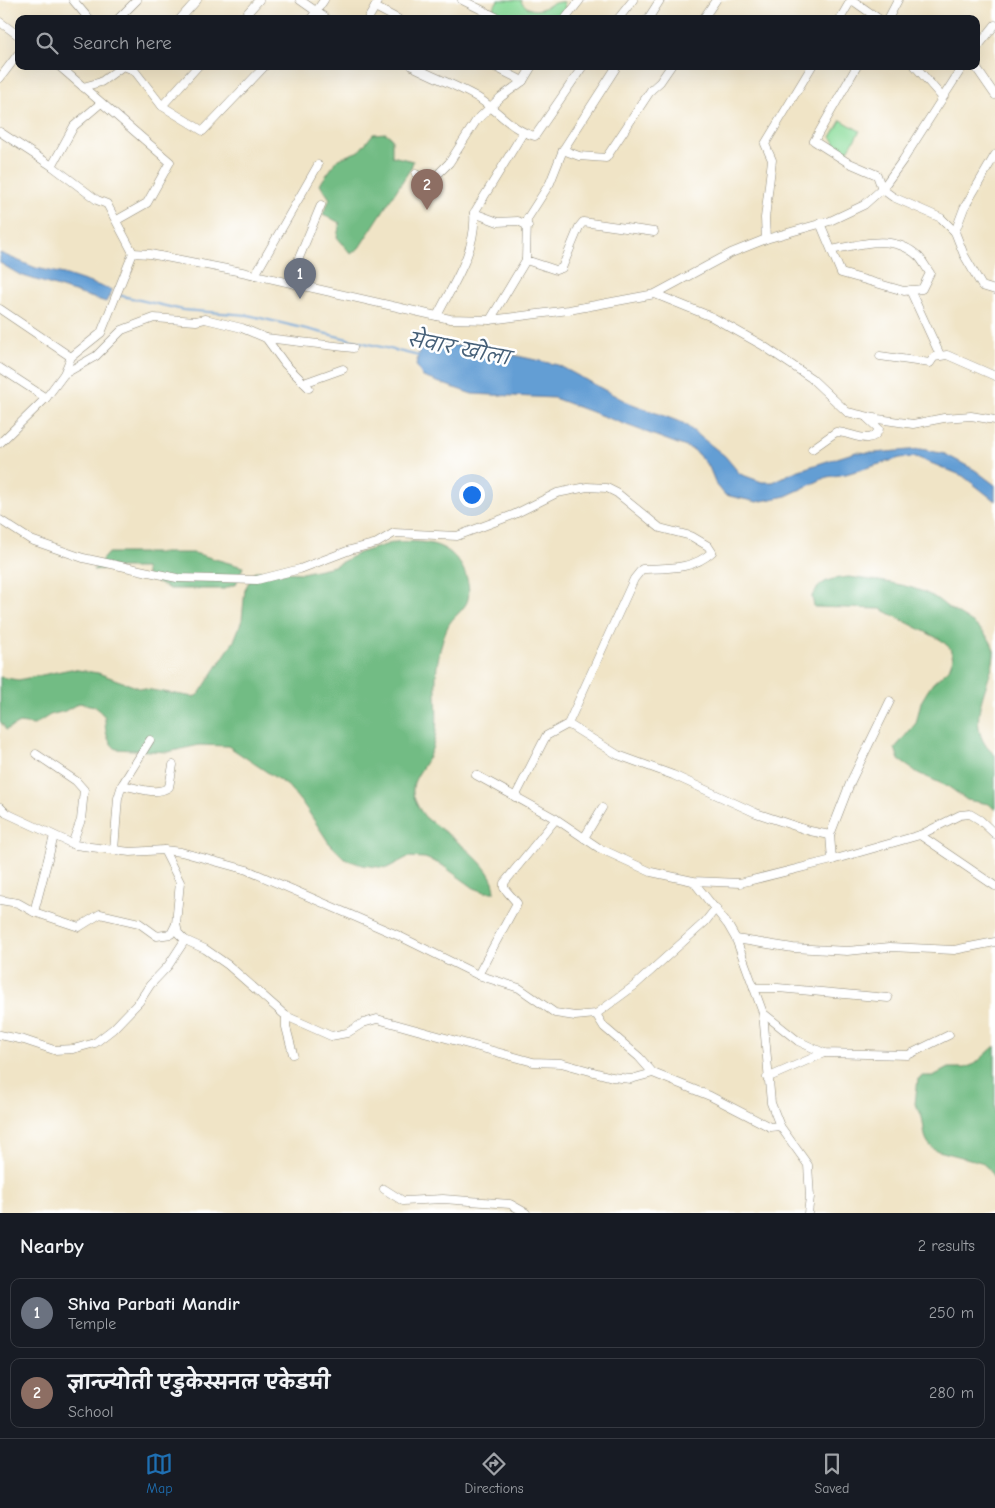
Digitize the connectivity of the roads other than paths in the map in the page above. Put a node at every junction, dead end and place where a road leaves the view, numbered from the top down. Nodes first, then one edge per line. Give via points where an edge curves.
1 (137, 0) edge
2 (197, 0) edge
3 (258, 0) edge
4 (300, 0) edge
5 (324, 0) edge
6 (462, 0) edge
7 (633, 0) edge
8 (660, 0) edge
9 (716, 0) edge
10 (852, 0) edge
11 (898, 0) edge
12 (576, 1) edge
13 (79, 2) edge
14 (377, 3) edge
15 (317, 12) junction
16 (87, 15) edge
17 (122, 15) edge
18 (184, 15) edge
19 (245, 15) edge
20 (314, 15) edge
21 (321, 15) edge
22 (370, 15) edge
23 (393, 15) edge
24 (492, 15) edge
25 (567, 15) edge
26 (621, 15) edge
27 (651, 15) edge
28 (706, 15) edge
29 (843, 15) edge
30 (873, 15) edge
31 (890, 15) edge
32 (0, 22) edge
33 (995, 25) edge
34 (15, 33) edge
35 (980, 43) edge
36 (15, 57) edge
37 (64, 70) edge
38 (73, 70) edge
39 (118, 70) edge
40 (136, 70) edge
41 (194, 70) edge
42 (261, 70) edge
43 (420, 70) edge
44 (501, 70) edge
45 (530, 70) edge
46 (581, 70) edge
47 (614, 70) edge
48 (668, 70) edge
49 (810, 70) edge
50 (855, 70) edge
51 (918, 70) edge
52 (960, 70) edge
53 (978, 70) edge
54 (70, 74) junction
55 (0, 78) edge
56 (523, 81) junction
57 (83, 87) junction
58 (995, 95) edge
59 (942, 97) junction
60 (101, 103) junction
61 (162, 106) junction
62 (492, 107) junction
63 (0, 132) edge
64 (523, 133) junction
65 (564, 150) junction
66 (995, 155) edge
67 (318, 165) dead end
68 (52, 166) junction
69 (416, 174) dead end
70 (882, 189) junction
71 (321, 205) dead end
72 (474, 213) junction
73 (117, 220) junction
74 (820, 223) junction
75 (528, 226) junction
76 (654, 232) dead end
77 (955, 232) junction
78 (766, 239) junction
79 (832, 250) junction
80 (134, 252) junction
81 (526, 260) junction
82 (255, 275) junction
83 (289, 282) junction
84 (910, 290) junction
85 (995, 290) edge
86 (655, 294) junction
87 (0, 309) edge
88 (437, 316) junction
89 (490, 320) junction
90 (266, 338) junction
91 (353, 348) dead end
92 (940, 355) junction
93 (880, 356) dead end
94 (71, 358) junction
95 (0, 368) edge
96 (343, 369) dead end
97 (64, 374) junction
98 (995, 376) edge
99 (46, 398) junction
100 (866, 417) junction
101 (995, 420) edge
102 (0, 444) edge
103 (812, 448) dead end
104 (0, 520) edge
105 (890, 701) dead end
106 (568, 724) junction
107 (150, 740) dead end
108 (36, 754) dead end
109 (173, 765) dead end
110 (476, 775) dead end
111 (122, 785) junction
112 (515, 796) junction
113 (0, 807) edge
114 (602, 808) dead end
115 (556, 819) junction
116 (995, 834) edge
117 (830, 835) junction
118 (920, 835) junction
119 (54, 836) junction
120 (584, 838) junction
121 (72, 844) junction
122 (114, 850) junction
123 (164, 850) junction
124 (832, 860) junction
125 (693, 881) junction
126 (995, 886) edge
127 (0, 900) edge
128 (716, 908) junction
129 (34, 912) junction
130 (176, 924) junction
131 (736, 939) junction
132 (185, 940) junction
133 (995, 942) edge
134 (478, 975) junction
135 (754, 988) junction
136 (888, 998) dead end
137 (763, 1013) junction
138 (596, 1014) junction
139 (286, 1016) junction
140 (0, 1035) edge
141 (949, 1035) dead end
142 (293, 1054) dead end
143 (824, 1054) junction
144 (653, 1073) junction
145 (767, 1078) junction
146 (780, 1126) junction
147 (384, 1189) dead end
148 (526, 1213) edge
149 (808, 1213) edge

1 - 17 street
2 - 18 street
3 - 19 street
4 - 15 street
5 - 15 street
6 - 24 street
7 - 26 street
8 - 27 street
9 - 28 street
10 - 29 street
10 - 30 street
11 - 31 street
12 - 25 street
13 - 16 street
14 - 22 street
14 - 23 street
15 - 20 street
15 - 21 street
32 - 34 street
33 - 35 street
36 - 55 street
37 - 54 street
38 - 54 street
39 - 57 street via 101,82
40 - 61 street
41 - 61 street
42 - 61 street via 203,131
43 - 62 street
44 - 56 street
45 - 56 street
46 - 64 street via 535,136
47 - 65 street
48 - 65 street via 651,90 606,158 578,156
49 - 78 street via 765,144 772,160 765,218
50 - 70 street via 814,141 847,162 877,175
51 - 59 street
52 - 59 street
53 - 58 street
54 - 57 street
56 - 62 street
57 - 60 street
59 - 70 street
60 - 68 street via 74,126
60 - 73 street via 170,162 147,203
62 - 64 street
62 - 69 street via 476,121 449,163 438,174 427,181
63 - 68 street
64 - 72 street
65 - 75 street via 550,183 527,219
66 - 77 street via 964,208
67 - 82 street
68 - 73 street via 107,204
70 - 74 street via 864,205
70 - 77 street via 941,218
71 - 83 street
72 - 75 street via 498,222 518,221
72 - 88 street via 472,245
73 - 80 street
74 - 78 street
74 - 79 street
75 - 81 street
76 - 81 street via 584,222 562,268 556,270
77 - 85 street via 982,286
78 - 86 street
79 - 84 street via 841,273
79 - 84 street via 874,241 900,245 919,257 930,273 922,289
80 - 82 street
80 - 94 street via 101,333
81 - 89 street
82 - 83 street
83 - 88 street
84 - 92 street
86 - 89 street
86 - 100 street via 712,317 762,345 811,378 847,412
87 - 94 street
88 - 89 street
90 - 91 street
90 - 96 street via 307,386
90 - 97 street via 214,320 154,318 122,330 96,356
92 - 93 street via 934,357 930,364
92 - 98 street
94 - 97 street
95 - 99 street
97 - 99 street
99 - 102 street
100 - 101 street via 912,424 971,416
100 - 103 street via 878,428 877,434 866,438 836,432
104 - 106 street via 31,540 83,558 177,578 256,580 300,570 377,543 394,533 457,536 513,515 557,493 587,487 607,488 660,528 691,536 712,552 682,568 642,569 634,579
105 - 117 street via 851,781
106 - 112 street via 546,736
106 - 117 street via 618,755 756,813 810,832
107 - 111 street
108 - 121 street via 84,790 81,820
109 - 111 street via 166,789 146,790
110 - 112 street
111 - 122 street
112 - 115 street
113 - 119 street
114 - 120 street
115 - 120 street
115 - 134 street via 504,883 504,888 517,903
116 - 118 street via 970,814 960,815
117 - 124 street
118 - 124 street
118 - 126 street
119 - 121 street
119 - 129 street
120 - 125 street via 651,872
121 - 122 street
122 - 123 street
123 - 130 street via 180,882
123 - 134 street via 247,870 397,935
124 - 125 street via 740,883
125 - 128 street
127 - 129 street via 18,903
128 - 131 street
128 - 138 street via 706,922 634,986
129 - 130 street via 79,927 100,914 139,923 157,936 171,934
130 - 132 street via 178,933
131 - 133 street via 793,948 847,951 890,947 954,950
131 - 135 street
132 - 139 street via 228,965
132 - 140 street via 139,1002 95,1042 73,1049 54,1050
134 - 138 street via 519,988 555,1013 575,1016
135 - 136 street
135 - 137 street
137 - 143 street via 798,1041
137 - 145 street
138 - 144 street via 604,1028
139 - 142 street
139 - 144 street via 331,1036 347,1033 377,1019 533,1062 562,1063 612,1078 631,1079
141 - 143 street via 908,1055
143 - 145 street
144 - 146 street via 710,1096 770,1127
145 - 146 street via 771,1103
146 - 149 street via 808,1165
147 - 148 street via 403,1201 444,1199 510,1204

